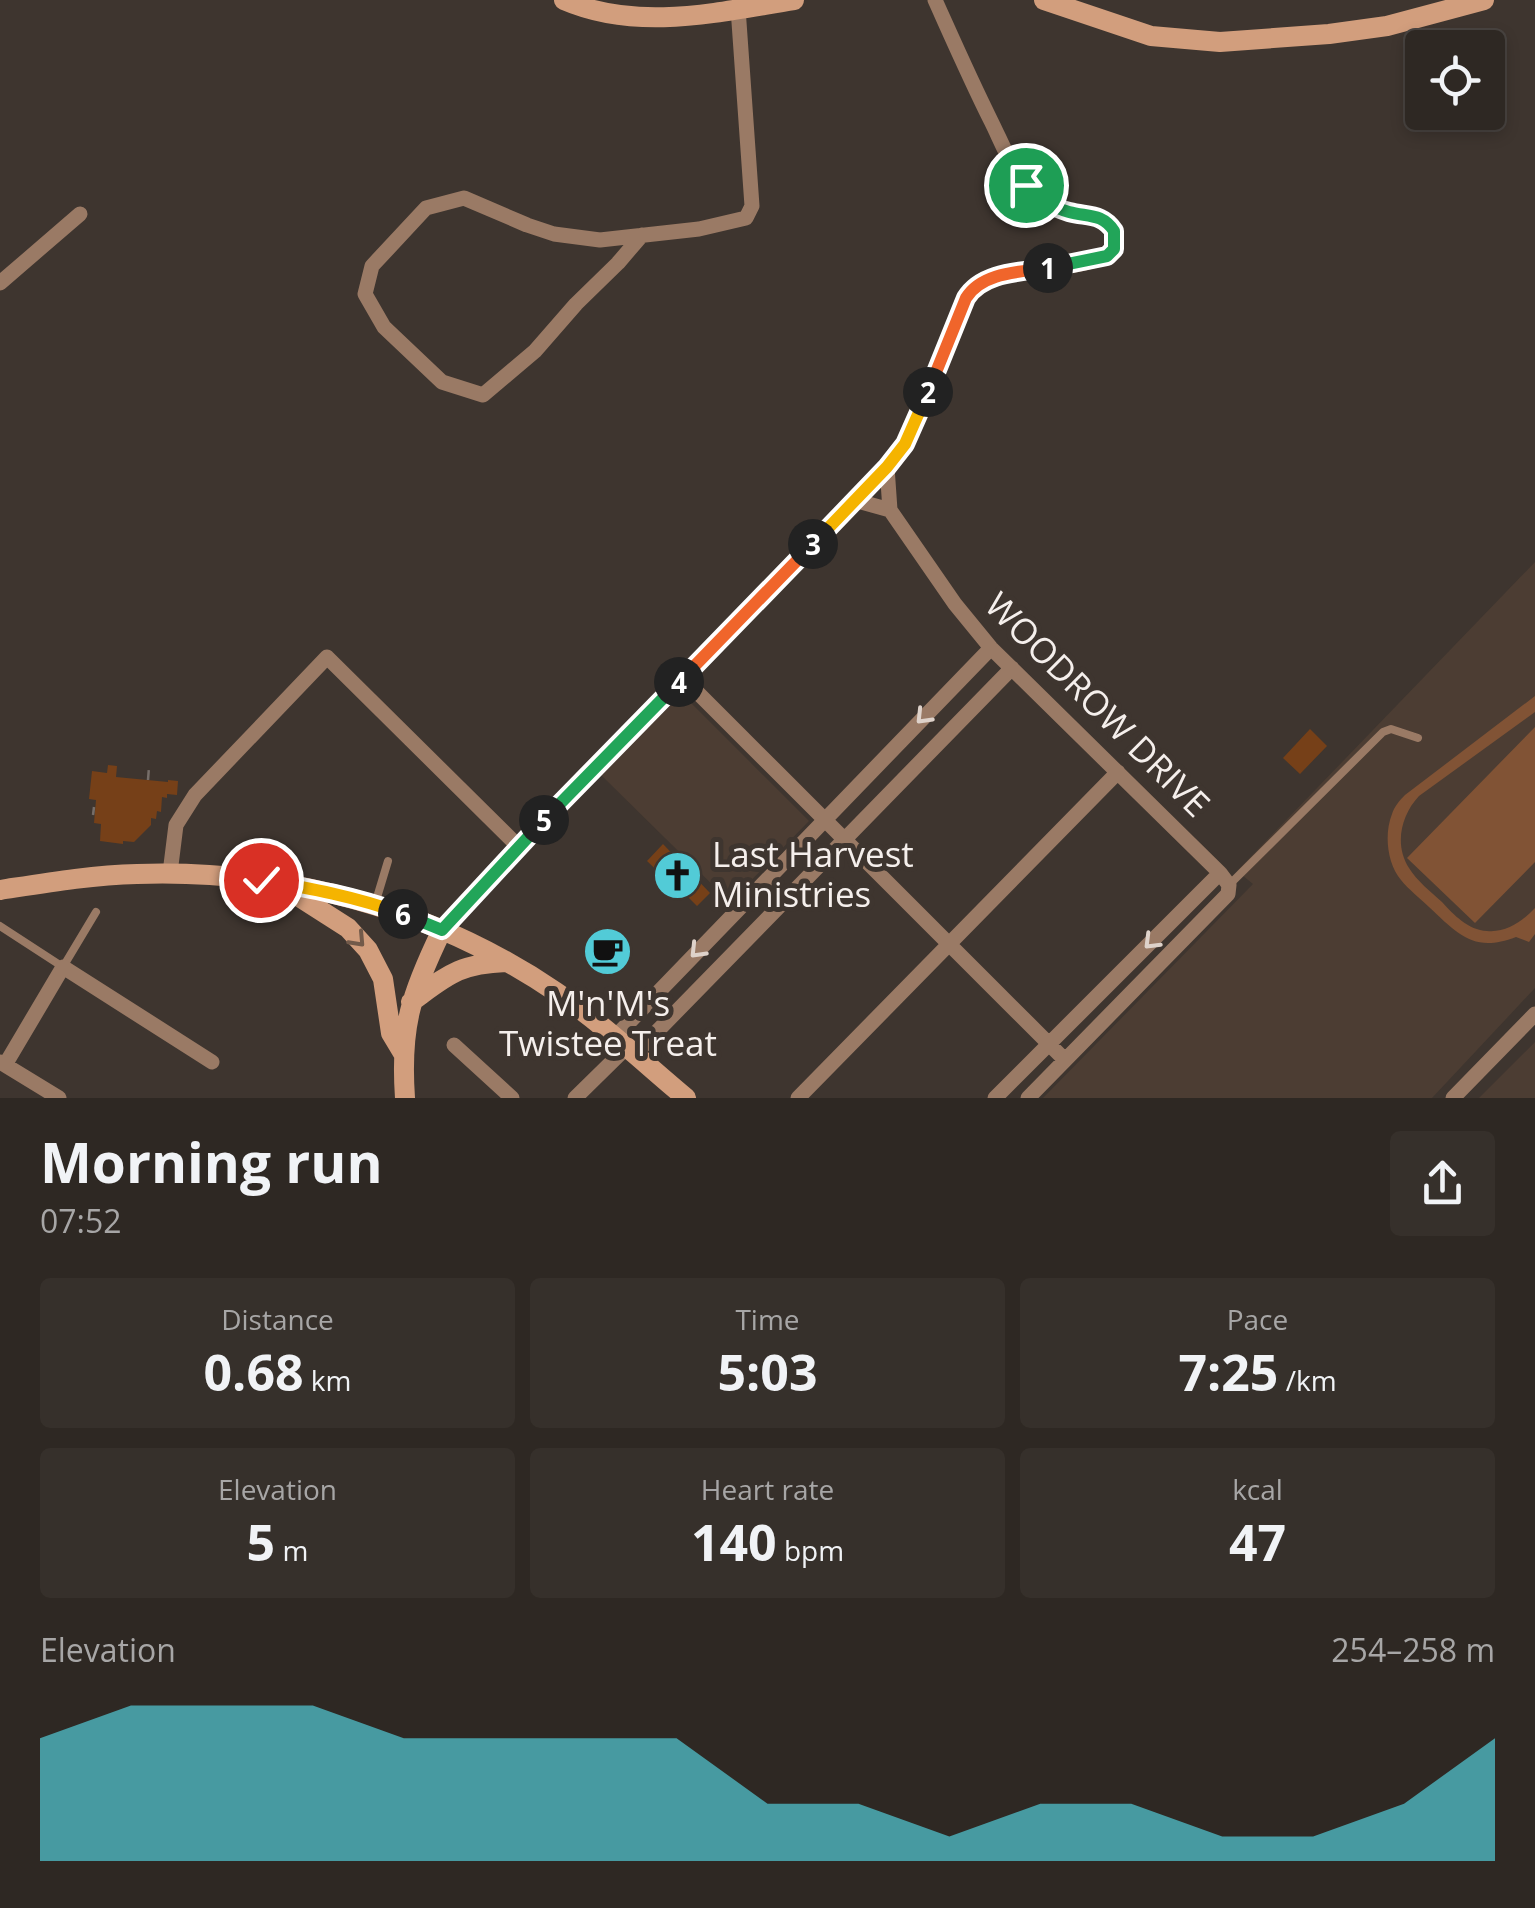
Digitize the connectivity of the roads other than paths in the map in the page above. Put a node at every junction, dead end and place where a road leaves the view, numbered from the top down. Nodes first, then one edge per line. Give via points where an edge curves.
1 (564, 0) edge
2 (794, 0) edge
3 (935, 0) edge
4 (1044, 0) edge
5 (1484, 0) edge
6 (738, 8) junction
7 (80, 214) dead end
8 (642, 235) junction
9 (0, 283) edge
10 (887, 467) junction
11 (854, 500) junction
12 (890, 510) junction
13 (991, 648) junction
14 (1012, 668) junction
15 (682, 678) junction
16 (1418, 738) dead end
17 (1118, 772) junction
18 (824, 819) junction
19 (845, 840) junction
20 (518, 846) junction
21 (388, 861) dead end
22 (170, 874) junction
23 (1227, 882) junction
24 (280, 883) junction
25 (0, 890) edge
26 (375, 904) junction
27 (96, 912) dead end
28 (0, 926) edge
29 (442, 930) junction
30 (950, 945) junction
31 (508, 962) junction
32 (63, 967) junction
33 (411, 1003) junction
34 (1535, 1014) edge
35 (1049, 1044) junction
36 (454, 1045) dead end
37 (625, 1046) junction
38 (403, 1053) junction
39 (1065, 1060) junction
40 (212, 1062) dead end
41 (2, 1063) edge
42 (1457, 1097) edge
43 (60, 1098) edge
44 (404, 1098) edge
45 (512, 1098) edge
46 (575, 1098) edge
47 (686, 1098) edge
48 (798, 1098) edge
49 (995, 1098) edge
50 (1028, 1098) edge

1 - 6 main road via 632,18
2 - 6 main road
3 - 10 street via 1026,185 1055,207 1103,219 1116,241 1102,258 986,280 972,289 910,436
4 - 5 main road via 1151,36 1220,42 1387,26
6 - 8 street via 751,211 739,221
7 - 9 street
8 - 8 street via 600,240 554,234 464,198 426,208 372,266 365,294 384,327 442,382 483,395 535,352
10 - 11 street
10 - 12 street
11 - 12 street
11 - 15 street
12 - 13 street, WOODROW DRIVE
13 - 14 street, WOODROW DRIVE
13 -> 18 street
14 - 17 street, WOODROW DRIVE
14 - 19 street
15 - 18 street
15 - 20 street
16 - 23 lane via 1382,732
17 - 23 street, WOODROW DRIVE
17 - 30 street
18 - 19 street
18 -> 37 street
19 - 30 street
19 - 37 street
20 - 22 street via 327,657 195,794 176,825
20 - 29 street
21 - 26 lane
22 - 24 main road
22 - 25 main road
23 -> 35 street
23 - 39 street
24 - 26 main road
24 -> 38 main road via 348,928 368,950
26 - 29 main road
27 - 32 lane
28 - 32 lane
29 - 31 main road
29 - 33 main road
30 - 35 street
30 - 48 street
31 - 33 main road via 467,966
31 - 37 main road
32 - 40 street
32 - 41 street
33 - 38 main road
34 - 42 street
35 - 39 street
35 - 49 street
36 - 45 street
37 - 46 street
37 - 47 main road
38 - 44 main road
39 - 50 street
41 - 43 street

